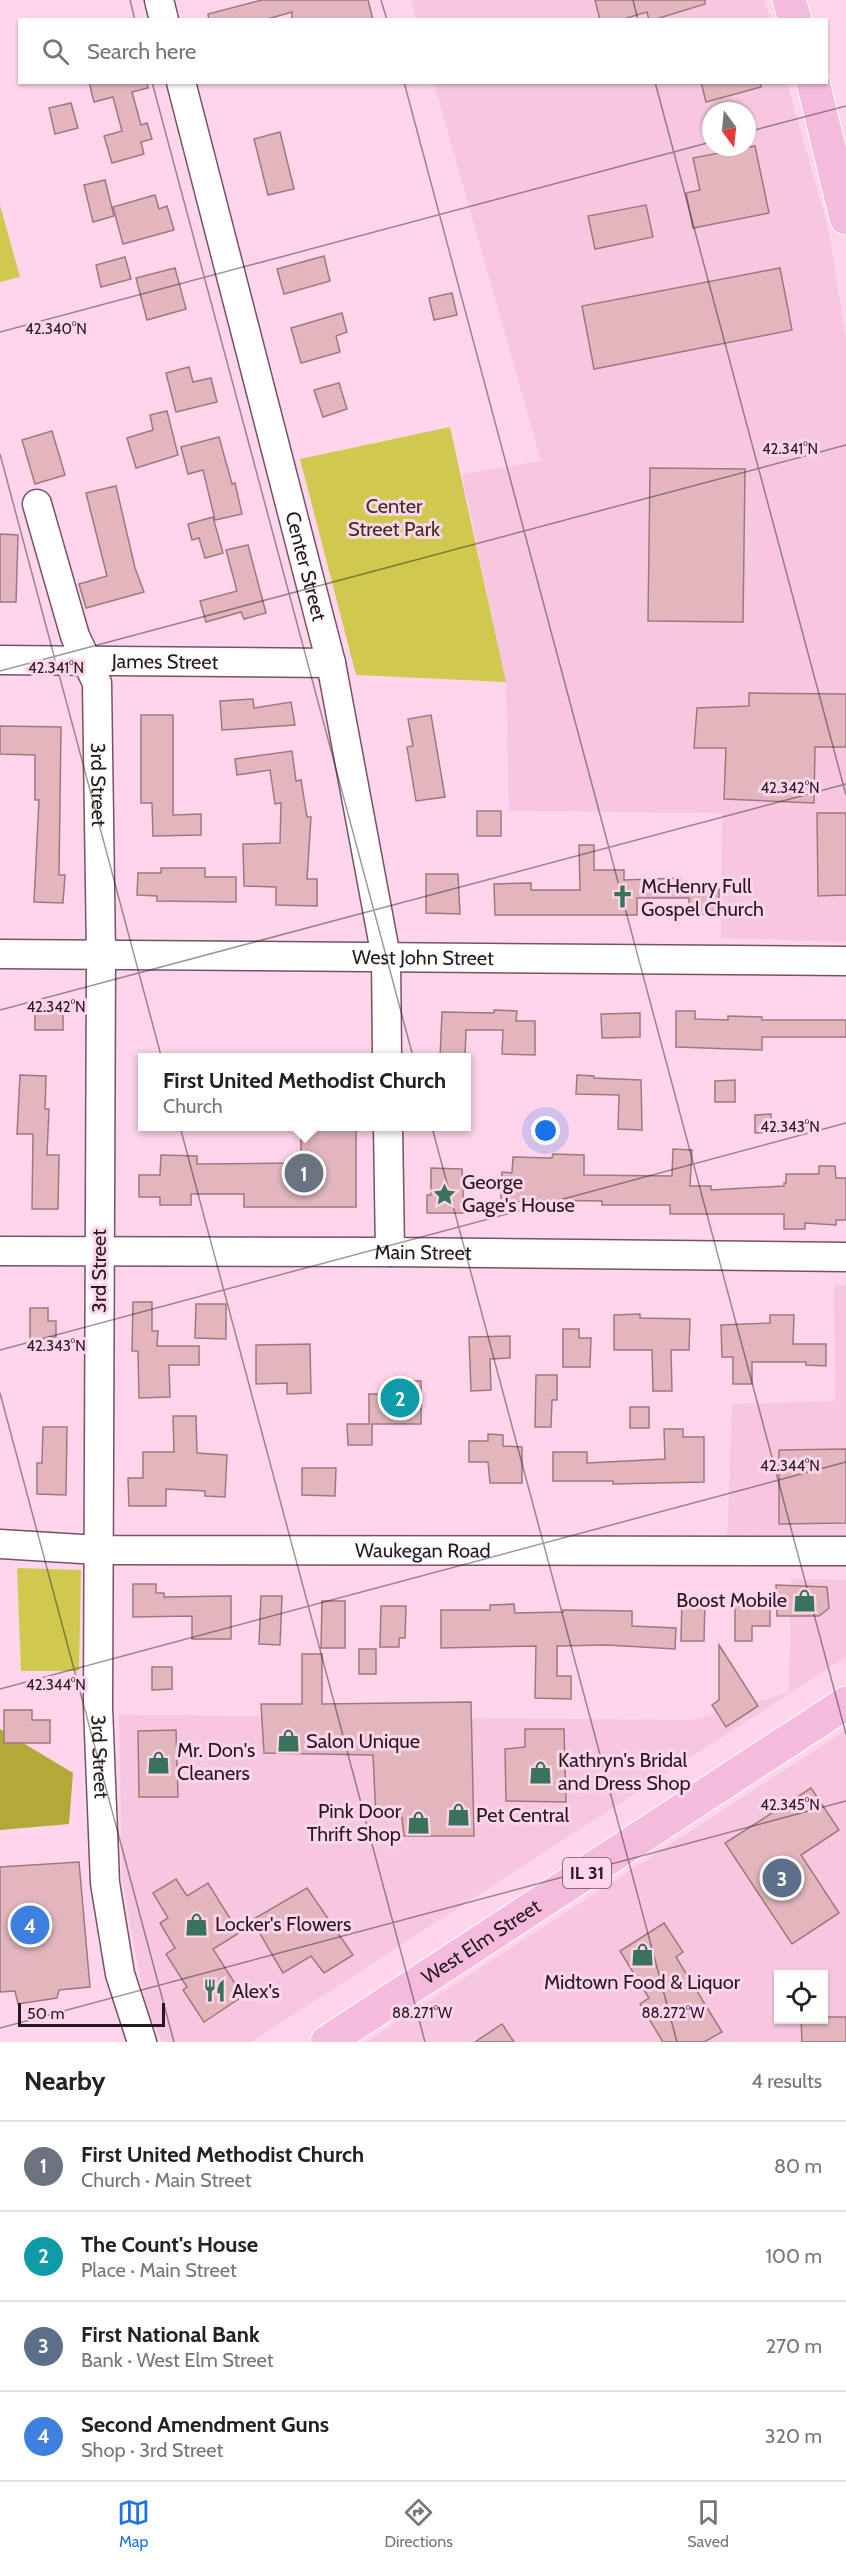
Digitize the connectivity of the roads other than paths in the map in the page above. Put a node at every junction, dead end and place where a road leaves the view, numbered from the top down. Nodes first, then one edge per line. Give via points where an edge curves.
1 (159, 0) edge
2 (789, 0) edge
3 (164, 18) edge
4 (794, 18) edge
5 (182, 84) edge
6 (813, 84) edge
7 (846, 218) edge
8 (37, 504) dead end
9 (0, 660) edge
10 (87, 661) junction
11 (331, 663) junction
12 (0, 954) edge
13 (100, 955) junction
14 (386, 957) junction
15 (846, 960) edge
16 (387, 1053) edge
17 (388, 1131) edge
18 (0, 1251) edge
19 (99, 1251) junction
20 (390, 1251) junction
21 (846, 1257) edge
22 (0, 1544) edge
23 (98, 1550) junction
24 (846, 1551) edge
25 (846, 1702) edge
26 (846, 1723) edge
27 (810, 1726) junction
28 (142, 2042) edge
29 (327, 2042) edge

1 - 3 street
2 - 4 main road
5 - 11 street, Center Street
6 - 7 main road
8 - 10 street, 3rd Street via 75,636
9 - 10 street, James Street
10 - 11 street, James Street
10 - 13 street, 3rd Street via 97,683
11 - 14 street, Center Street
12 - 13 street, West John Street
13 - 14 street, West John Street
13 - 19 street, 3rd Street
14 - 15 street, West John Street
14 - 16 street, Center Street
17 - 20 street
18 - 19 street, Main Street
19 - 20 street, Main Street
19 - 23 street, 3rd Street
20 - 21 street, Main Street
22 - 23 street, Waukegan Road
23 - 24 street, Waukegan Road
23 - 28 street, 3rd Street via 98,1707 105,1883 120,1974
25 - 27 main road, West Elm Street / IL 31
26 - 27 main road
27 - 29 main road, West Elm Street / IL 31

